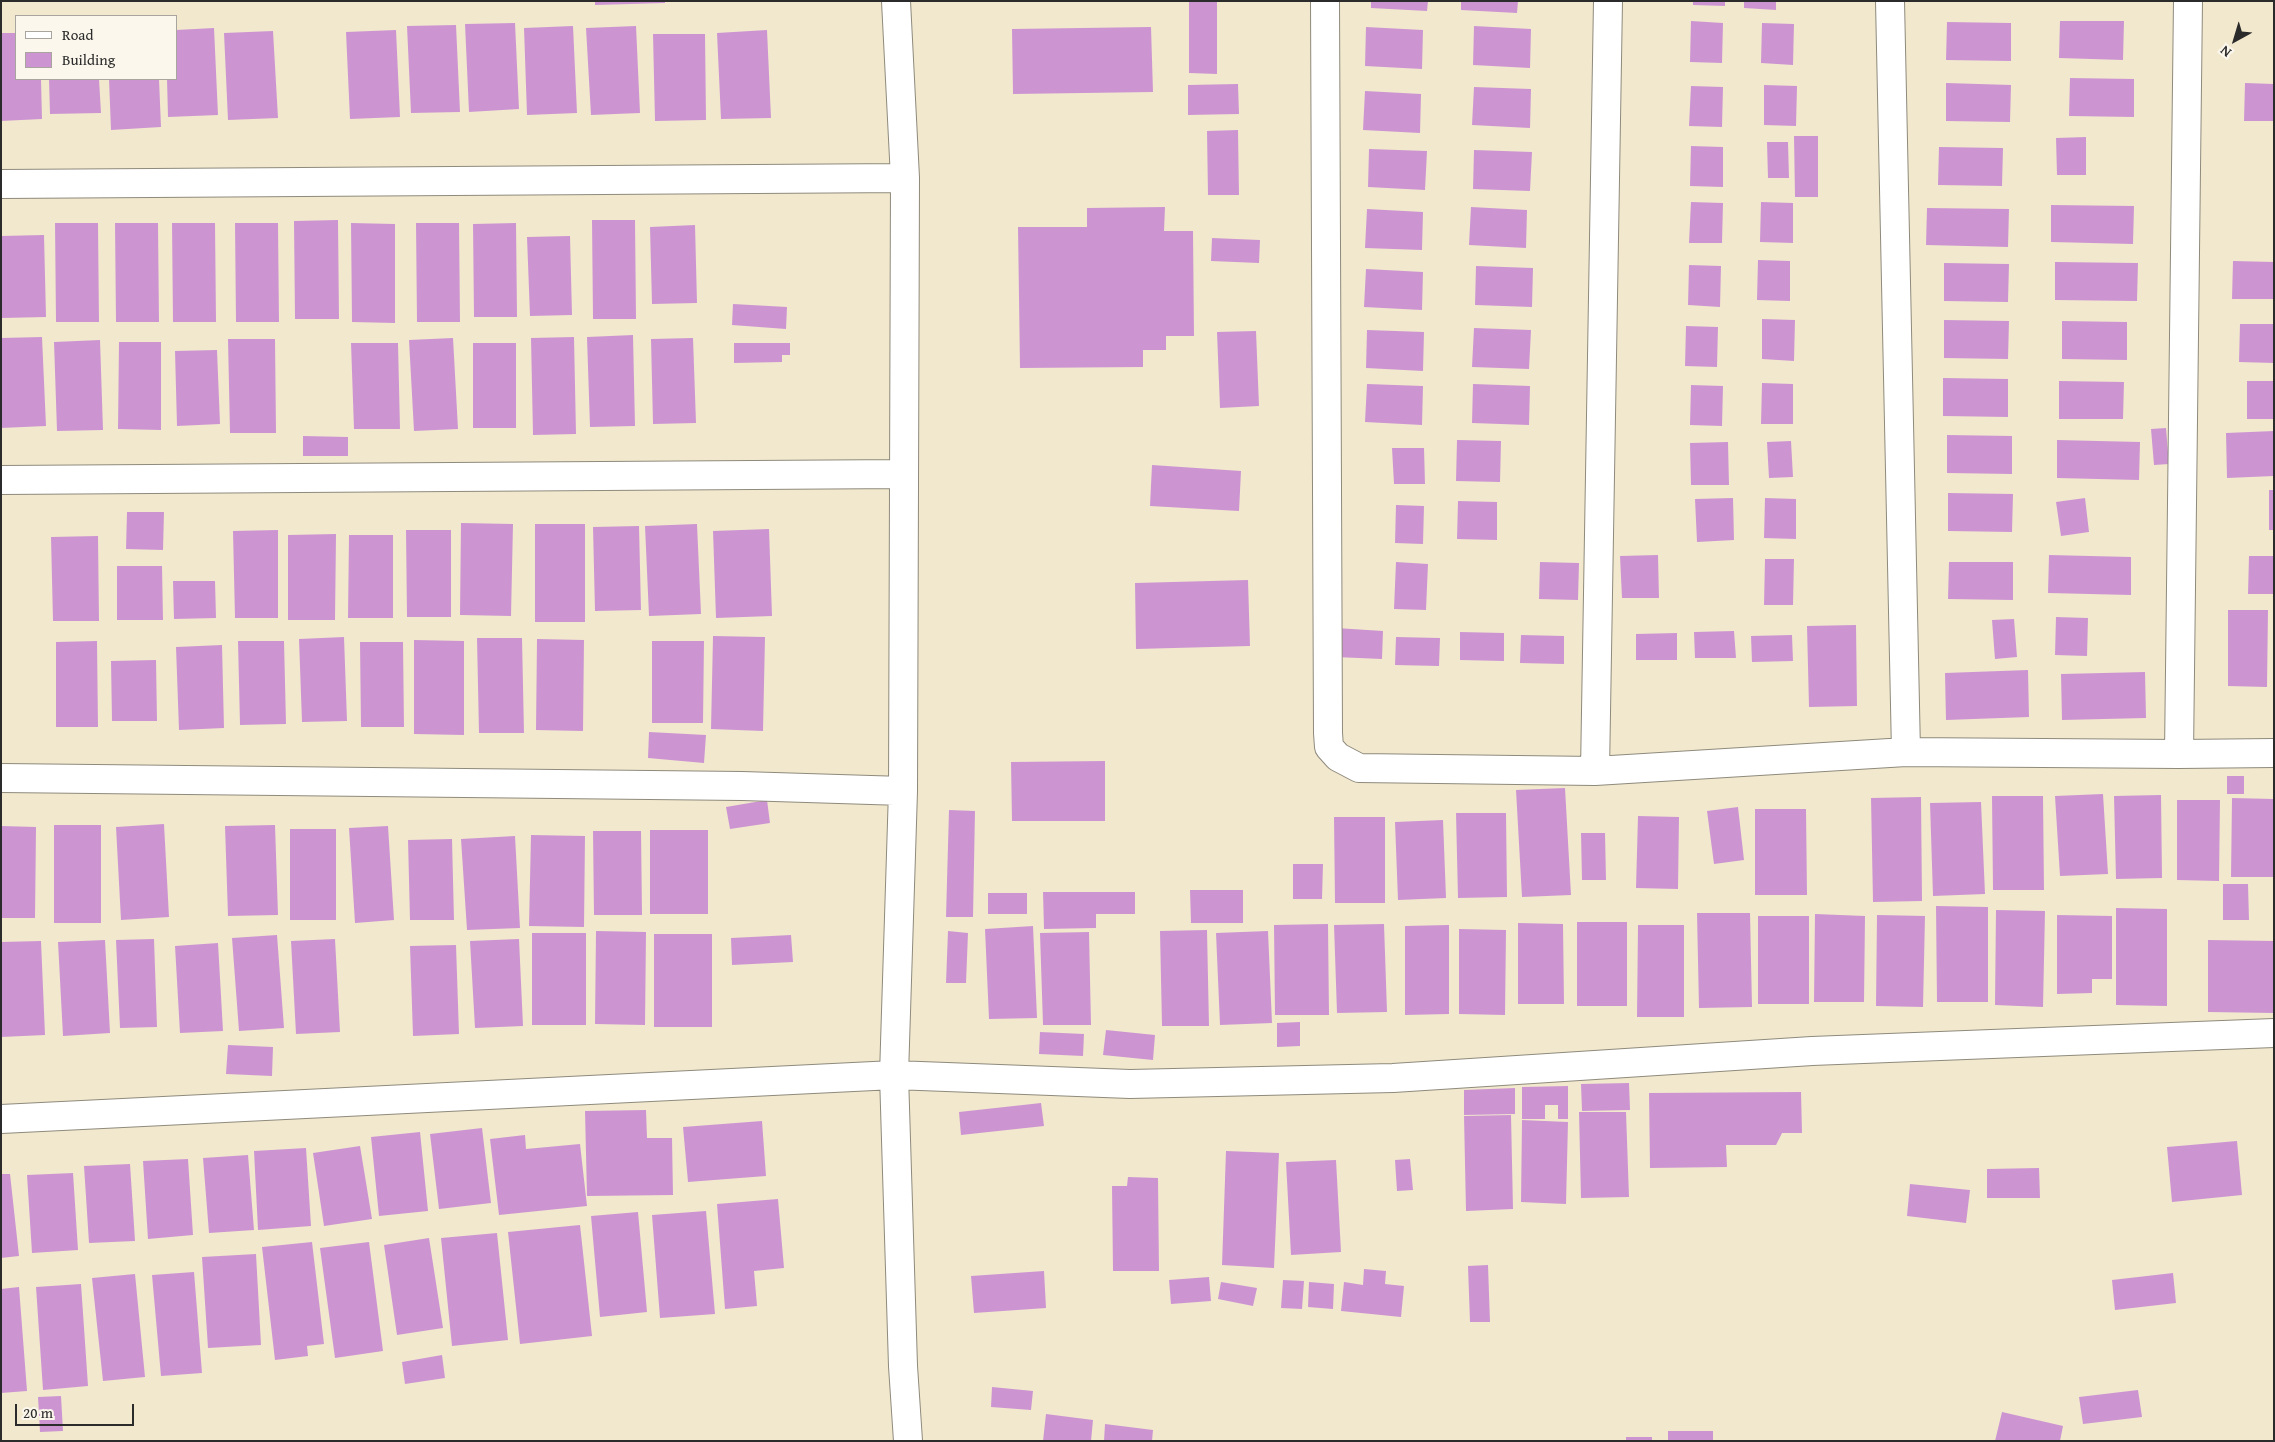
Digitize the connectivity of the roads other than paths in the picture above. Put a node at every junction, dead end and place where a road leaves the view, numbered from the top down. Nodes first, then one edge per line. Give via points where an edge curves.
1 (896, 1) edge
2 (1325, 1) edge
3 (1608, 1) edge
4 (1890, 1) edge
5 (2188, 1) edge
6 (905, 178) junction
7 (1, 184) edge
8 (903, 474) junction
9 (1, 480) edge
10 (1906, 752) junction
11 (2274, 753) edge
12 (2179, 754) junction
13 (1595, 771) junction
14 (1, 778) edge
15 (903, 791) junction
16 (2274, 1033) edge
17 (894, 1076) junction
18 (1, 1119) edge
19 (908, 1441) edge

1 - 6 street
2 - 13 street via 1329,747 1338,758 1359,768
3 - 13 street
4 - 10 street
5 - 12 street
6 - 7 street
6 - 8 street
8 - 9 street
8 - 15 street
10 - 12 street
10 - 13 street
11 - 12 street
14 - 15 street via 742,786
15 - 17 street
16 - 17 street via 1812,1051 1393,1078 1130,1084
17 - 18 street
17 - 19 street

